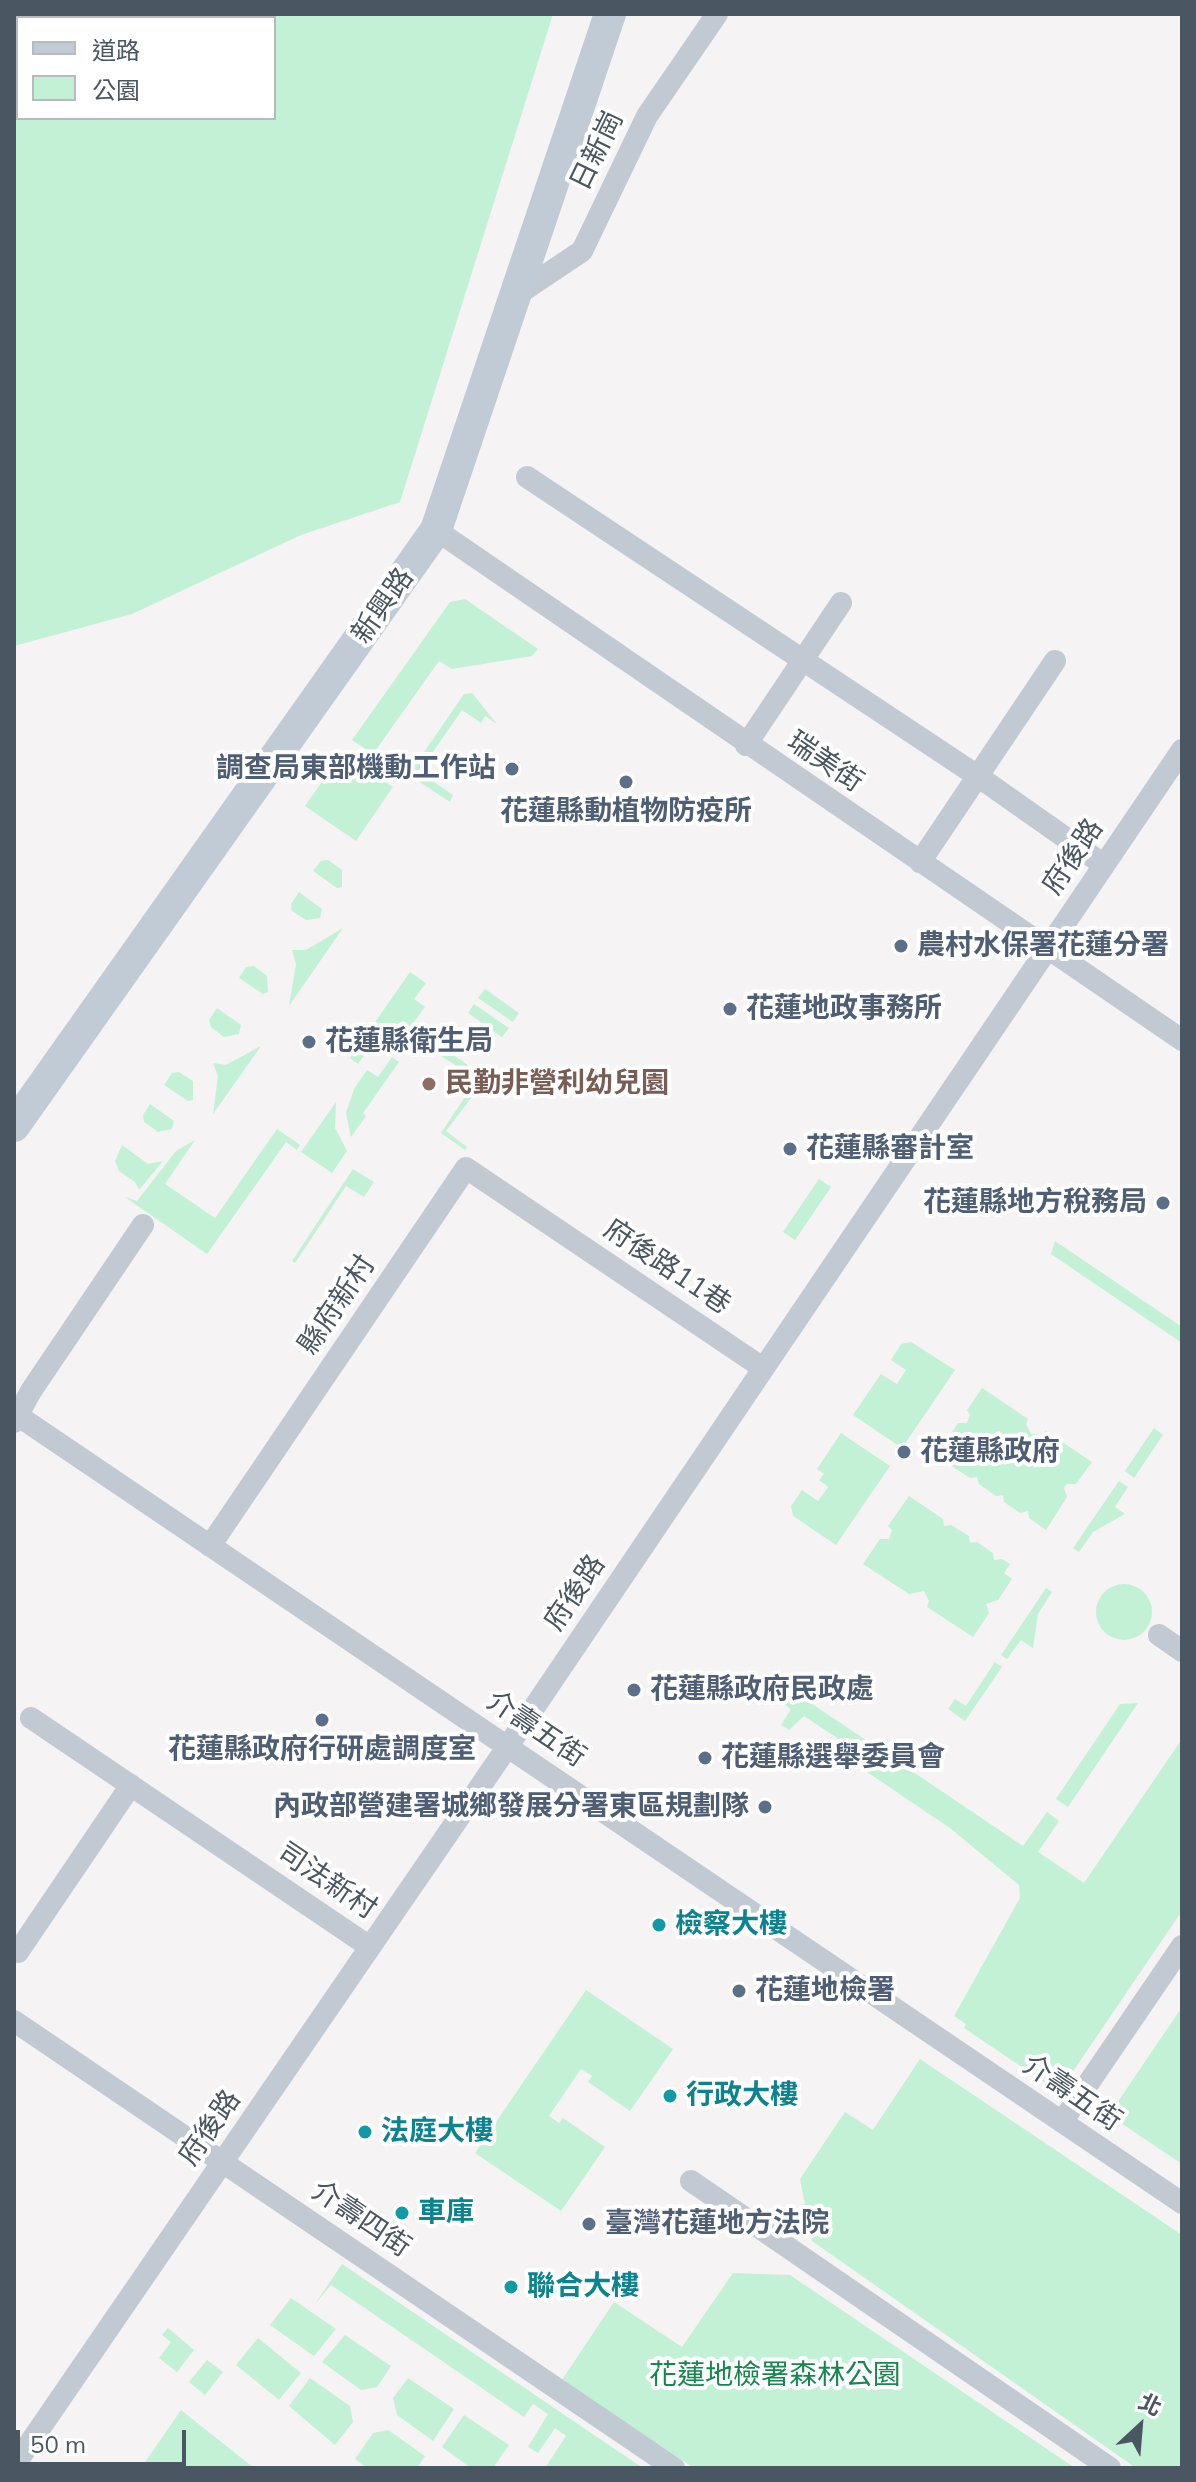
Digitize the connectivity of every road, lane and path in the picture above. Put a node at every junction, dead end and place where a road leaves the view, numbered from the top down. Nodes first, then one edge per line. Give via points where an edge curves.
1 (610, 14) edge
2 (717, 14) edge
3 (515, 296) junction
4 (527, 477) dead end
5 (436, 530) junction
6 (841, 603) dead end
7 (802, 660) junction
8 (1055, 661) dead end
9 (746, 745) junction
10 (1182, 750) edge
11 (979, 777) junction
12 (920, 862) junction
13 (1104, 865) junction
14 (1047, 949) junction
15 (1182, 1040) edge
16 (14, 1126) edge
17 (536, 1216) joint
18 (143, 1225) dead end
19 (763, 1368) junction
20 (15, 1417) edge
21 (210, 1546) junction
22 (1159, 1635) dead end
23 (1182, 1651) edge
24 (31, 1718) dead end
25 (508, 1746) junction
26 (131, 1785) junction
27 (1182, 1946) edge
28 (370, 1947) junction
29 (18, 1952) dead end
30 (14, 2021) edge
31 (1062, 2122) junction
32 (223, 2162) junction
33 (691, 2181) dead end
34 (1182, 2203) edge
35 (14, 2466) edge
36 (674, 2468) edge
37 (1110, 2468) edge

1 - 3 street, 新興路
2 - 3 street, 日新崗 via 647,116 582,251
3 - 5 street, 新興路
4 - 7 street
5 - 9 street, 瑞美街
5 - 16 street, 新興路
6 - 7 street
7 - 9 street
7 - 11 street
8 - 11 street
9 - 12 street, 瑞美街
10 - 13 street, 府後路
11 - 12 street
11 - 13 street
12 - 14 street, 瑞美街
13 - 14 street, 府後路
14 - 15 street, 瑞美街
14 - 19 street, 府後路
17 - 19 street, 府後路11巷
17 - 21 street, 縣府新村 via 466,1168
18 - 20 street
19 - 25 street, 府後路
20 - 21 street, 介壽五街
21 - 25 street, 介壽五街
22 - 23 street
24 - 26 street, 司法新村
25 - 28 street, 府後路
25 - 31 street, 介壽五街
26 - 28 street, 司法新村
26 - 29 street
27 - 31 street
28 - 32 street, 府後路
30 - 32 street, 介壽四街
31 - 34 street, 介壽五街
32 - 35 street, 府後路
32 - 36 street, 介壽四街
33 - 37 street

